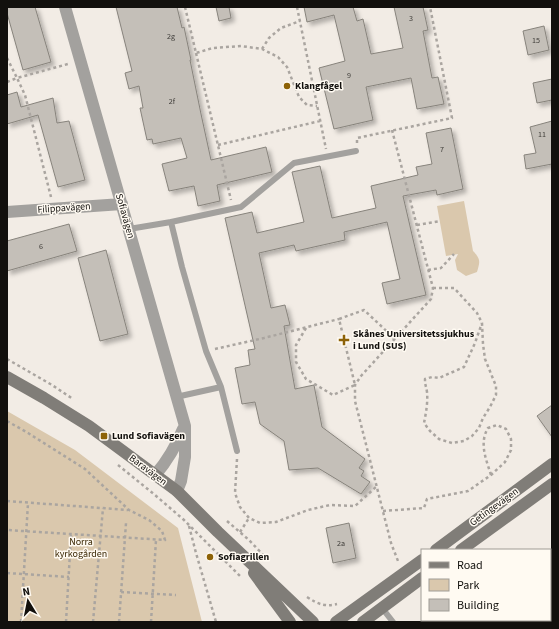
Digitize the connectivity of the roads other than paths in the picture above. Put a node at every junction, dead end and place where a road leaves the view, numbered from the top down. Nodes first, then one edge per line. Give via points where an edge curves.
1 (66, 7) edge
2 (356, 151) road end
3 (122, 204) junction
4 (7, 212) edge
5 (171, 222) junction
6 (129, 229) junction
7 (7, 377) edge
8 (221, 387) junction
9 (176, 397) junction
10 (184, 426) junction
11 (237, 451) road end
12 (552, 464) edge
13 (156, 474) junction
14 (552, 484) edge
15 (177, 491) junction
16 (437, 549) edge
17 (462, 549) edge
18 (239, 551) junction
19 (421, 561) edge
20 (421, 579) edge
21 (382, 608) junction
22 (290, 622) edge
23 (313, 622) edge
24 (336, 622) edge
25 (363, 622) edge
26 (393, 622) edge

1 - 3 street, Sofiavägen
2 - 5 lane via 294,163 241,207
3 - 4 street, Filippavägen
3 - 6 street, Sofiavägen
5 - 6 lane
5 - 8 lane via 206,351
6 - 9 street, Sofiavägen
7 - 13 street, Baravägen via 89,426
8 - 9 lane
8 - 11 lane
9 - 10 street, Sofiavägen
10 - 13 street via 175,447
10 - 15 street, Sofiavägen via 186,458
12 - 16 street, Getingevägen
13 - 15 street, Baravägen
14 - 17 street, Getingevägen
15 - 18 street, Baravägen
18 - 22 street, Baravägen
18 - 23 street, Baravägen
19 - 24 street
20 - 21 street
21 - 25 street
21 - 26 lane

